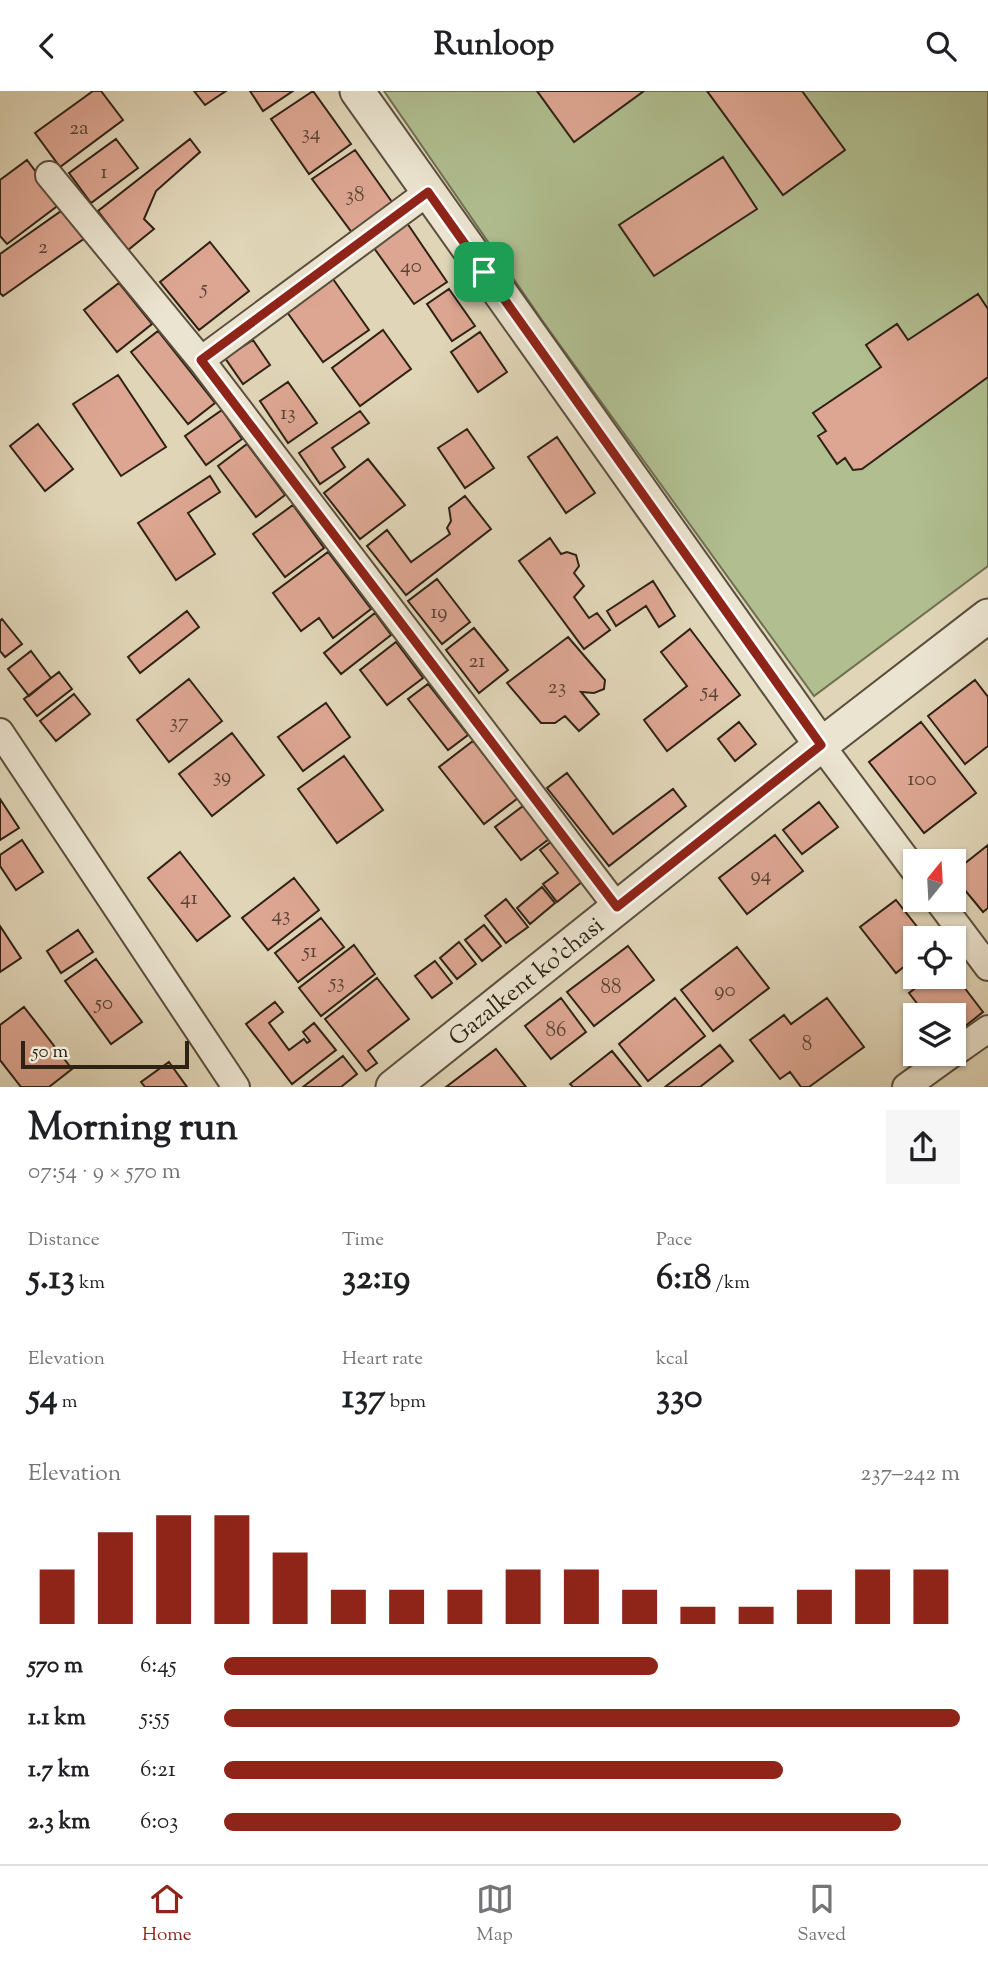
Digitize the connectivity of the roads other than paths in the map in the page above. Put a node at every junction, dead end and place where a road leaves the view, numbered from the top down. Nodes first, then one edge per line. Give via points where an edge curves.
1 (357, 91) edge
2 (49, 175) dead end
3 (428, 192) junction
4 (201, 360) junction
5 (988, 616) edge
6 (0, 732) edge
7 (821, 745) junction
8 (903, 855) edge
9 (617, 907) junction
10 (947, 912) edge
11 (988, 967) edge
12 (988, 1029) edge
13 (966, 1044) edge
14 (935, 1066) edge
15 (236, 1087) edge
16 (393, 1087) edge
17 (906, 1087) edge

1 - 3 street
2 - 4 street
3 - 4 street
3 - 7 street
4 - 9 street
5 - 7 street, Gazalkent ko'chasi
6 - 15 street
7 - 8 street
7 - 9 street, Gazalkent ko'chasi
9 - 16 street, Gazalkent ko'chasi
10 - 11 street
12 - 13 street
14 - 17 street

